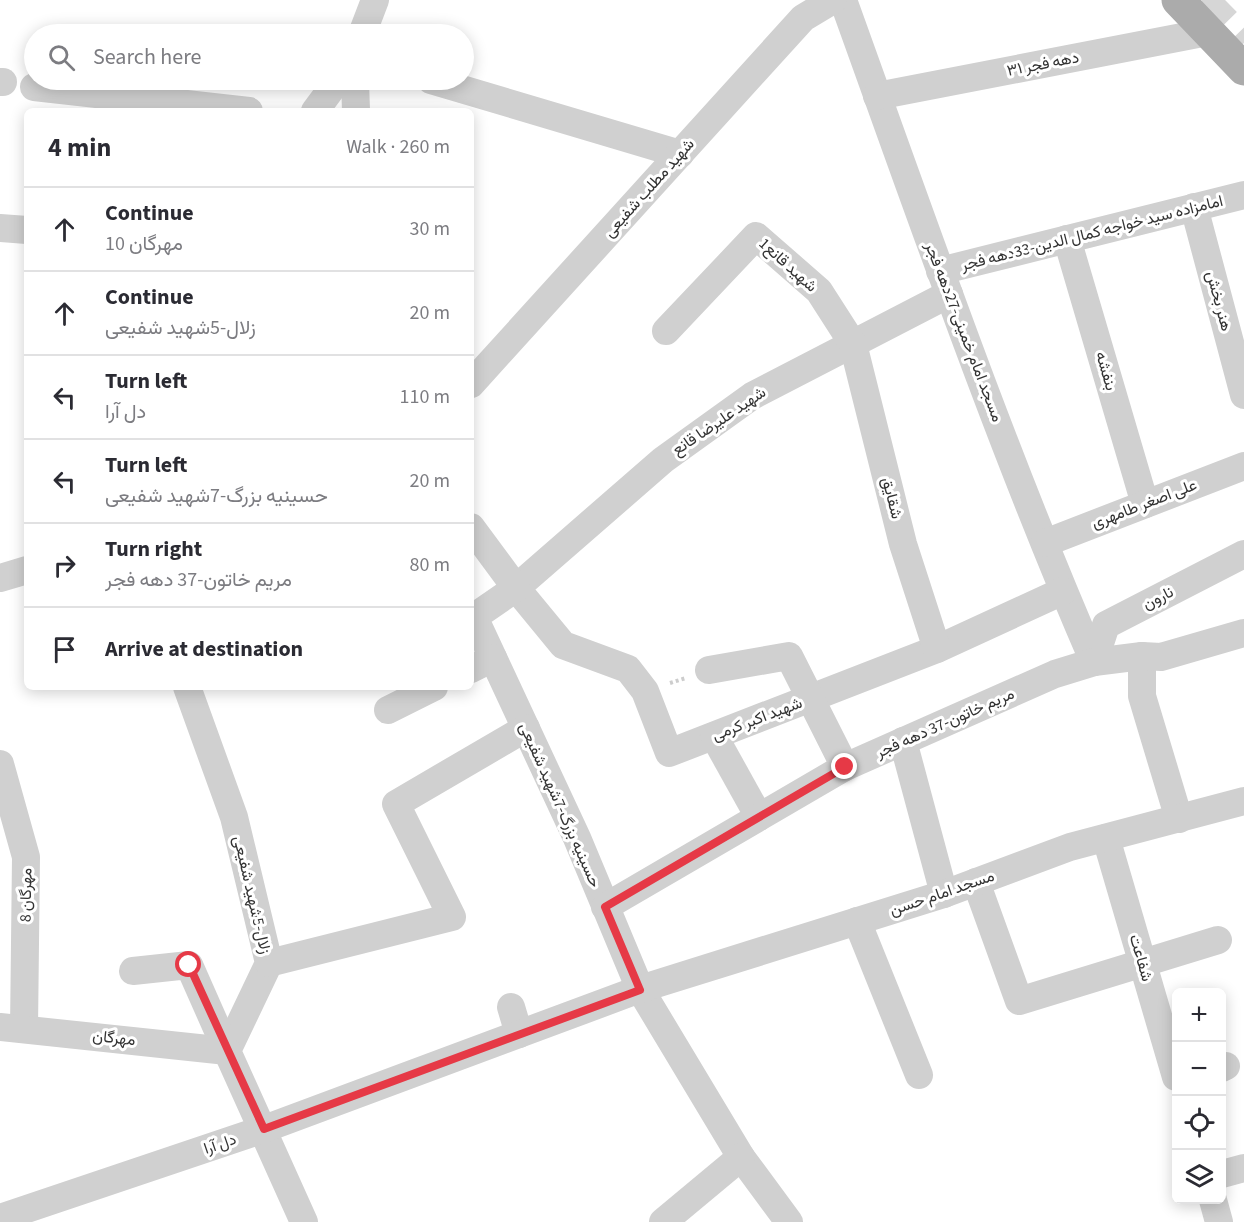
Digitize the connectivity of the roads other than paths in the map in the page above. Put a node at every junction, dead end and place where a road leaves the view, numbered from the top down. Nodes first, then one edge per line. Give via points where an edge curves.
1 (833, 0) edge
2 (843, 0) edge
3 (1178, 0) edge
4 (366, 2) edge
5 (363, 24) edge
6 (1208, 32) junction
7 (1244, 69) edge
8 (61, 90) edge
9 (331, 90) edge
10 (355, 90) edge
11 (465, 90) edge
12 (877, 96) junction
13 (222, 108) edge
14 (317, 108) edge
15 (356, 108) edge
16 (680, 154) junction
17 (1244, 195) edge
18 (1194, 207) junction
19 (0, 228) edge
20 (24, 230) edge
21 (1067, 239) junction
22 (944, 282) junction
23 (666, 331) dead end
24 (853, 344) junction
25 (474, 372) edge
26 (1244, 395) edge
27 (1244, 466) edge
28 (1145, 504) junction
29 (474, 531) edge
30 (1045, 543) junction
31 (1244, 554) edge
32 (24, 571) edge
33 (0, 578) edge
34 (516, 588) junction
35 (1063, 591) junction
36 (1244, 633) edge
37 (937, 649) junction
38 (1142, 656) junction
39 (1094, 662) junction
40 (482, 663) edge
41 (710, 670) road end
42 (188, 690) edge
43 (428, 690) edge
44 (809, 699) junction
45 (388, 710) dead end
46 (526, 728) junction
47 (714, 736) junction
48 (903, 741) junction
49 (0, 765) edge
50 (845, 767) junction
51 (1244, 801) edge
52 (759, 817) junction
53 (1179, 819) junction
54 (1106, 838) junction
55 (976, 882) junction
56 (944, 894) junction
57 (605, 907) junction
58 (857, 921) junction
59 (1218, 940) dead end
60 (269, 963) junction
61 (1143, 964) junction
62 (133, 972) dead end
63 (640, 990) junction
64 (511, 1007) dead end
65 (12, 1028) edge
66 (519, 1034) junction
67 (227, 1051) junction
68 (1172, 1063) edge
69 (919, 1075) dead end
70 (264, 1129) junction
71 (741, 1157) junction
72 (1244, 1168) edge
73 (1226, 1173) edge
74 (1214, 1204) edge
75 (0, 1218) edge
76 (304, 1222) edge
77 (663, 1222) edge
78 (789, 1222) edge
79 (1219, 1222) edge

1 - 16 street, شهید مطلب شفیعی via 803,18
2 - 12 street, مسجد امام خمینی-27دهه فجر
3 - 6 main road
4 - 5 street
6 - 7 main road
6 - 12 street, دهه فجر ۳۱
8 - 13 street
9 - 14 street
10 - 15 street
11 - 16 street
12 - 22 street, مسجد امام خمینی-27دهه فجر
16 - 25 street, شهید مطلب شفیعی
17 - 18 street, امامزاده سید خواجه کمال الدین-33دهه فجر
18 - 21 street, امامزاده سید خواجه کمال الدین-33دهه فجر
18 - 26 street, هنر بخش
19 - 20 street
21 - 22 street, امامزاده سید خواجه کمال الدین-33دهه فجر
21 - 28 street, بنفشه
22 - 24 street, شهید علیرضا قانع
22 - 30 street, مسجد امام خمینی-27دهه فجر
23 - 24 street, 1شهید قانع via 756,236 819,291
24 - 34 street, شهید علیرضا قانع via 752,396 663,460
24 - 37 street, شقایق via 903,544
27 - 28 street, علی اصغر طامهری
28 - 30 street, علی اصغر طامهری
29 - 34 street
30 - 35 street, مسجد امام خمینی-27دهه فجر
31 - 39 street, نارون via 1106,625
32 - 33 street
34 - 40 street, حسینیه بزرگ-7شهید شفیعی via 474,617
34 - 47 street, شهید اکبر کرمی via 563,645 628,669 645,691 669,753
35 - 37 street, شهید اکبر کرمی
35 - 39 street, مسجد امام خمینی-27دهه فجر
36 - 38 street, مریم خاتون-37 دهه فجر via 1161,657
37 - 44 street, شهید اکبر کرمی
38 - 39 street, مریم خاتون-37 دهه فجر
38 - 53 street via 1142,696
39 - 48 street, مریم خاتون-37 دهه فجر via 1077,665
40 - 46 street, حسینیه بزرگ-7شهید شفیعی
41 - 44 street via 789,656
42 - 60 street, زلال-5شهید شفیعی via 234,817
43 - 45 street
44 - 47 street, شهید اکبر کرمی
44 - 50 street
46 - 57 street, حسینیه بزرگ-7شهید شفیعی
46 - 60 street via 396,804 452,917
47 - 52 street
48 - 50 street, مریم خاتون-37 دهه فجر
48 - 56 street
49 - 65 street, مهرگان 8 via 26,857
50 - 52 street, مریم خاتون-37 دهه فجر
51 - 53 street, مسجد امام حسن
52 - 57 street, مریم خاتون-37 دهه فجر
53 - 54 street, مسجد امام حسن
54 - 55 street, مسجد امام حسن
54 - 61 street, شفاعت
55 - 56 street, مسجد امام حسن
55 - 61 street via 1019,1001
56 - 58 street, مسجد امام حسن
57 - 63 street, حسینیه بزرگ-7شهید شفیعی
58 - 63 street, مسجد امام حسن
58 - 69 street
59 - 61 street
60 - 67 street, زلال-5شهید شفیعی
61 - 68 street, شفاعت
62 - 67 street via 189,965
63 - 66 street, دل آرا
63 - 71 street, حسینیه بزرگ-7شهید شفیعی
64 - 66 street
65 - 67 street, مهرگان
66 - 70 street, دل آرا
67 - 70 street
70 - 75 street, دل آرا
70 - 76 street
71 - 77 street
71 - 78 street, حسینیه بزرگ-7شهید شفیعی
72 - 73 street
74 - 79 street

